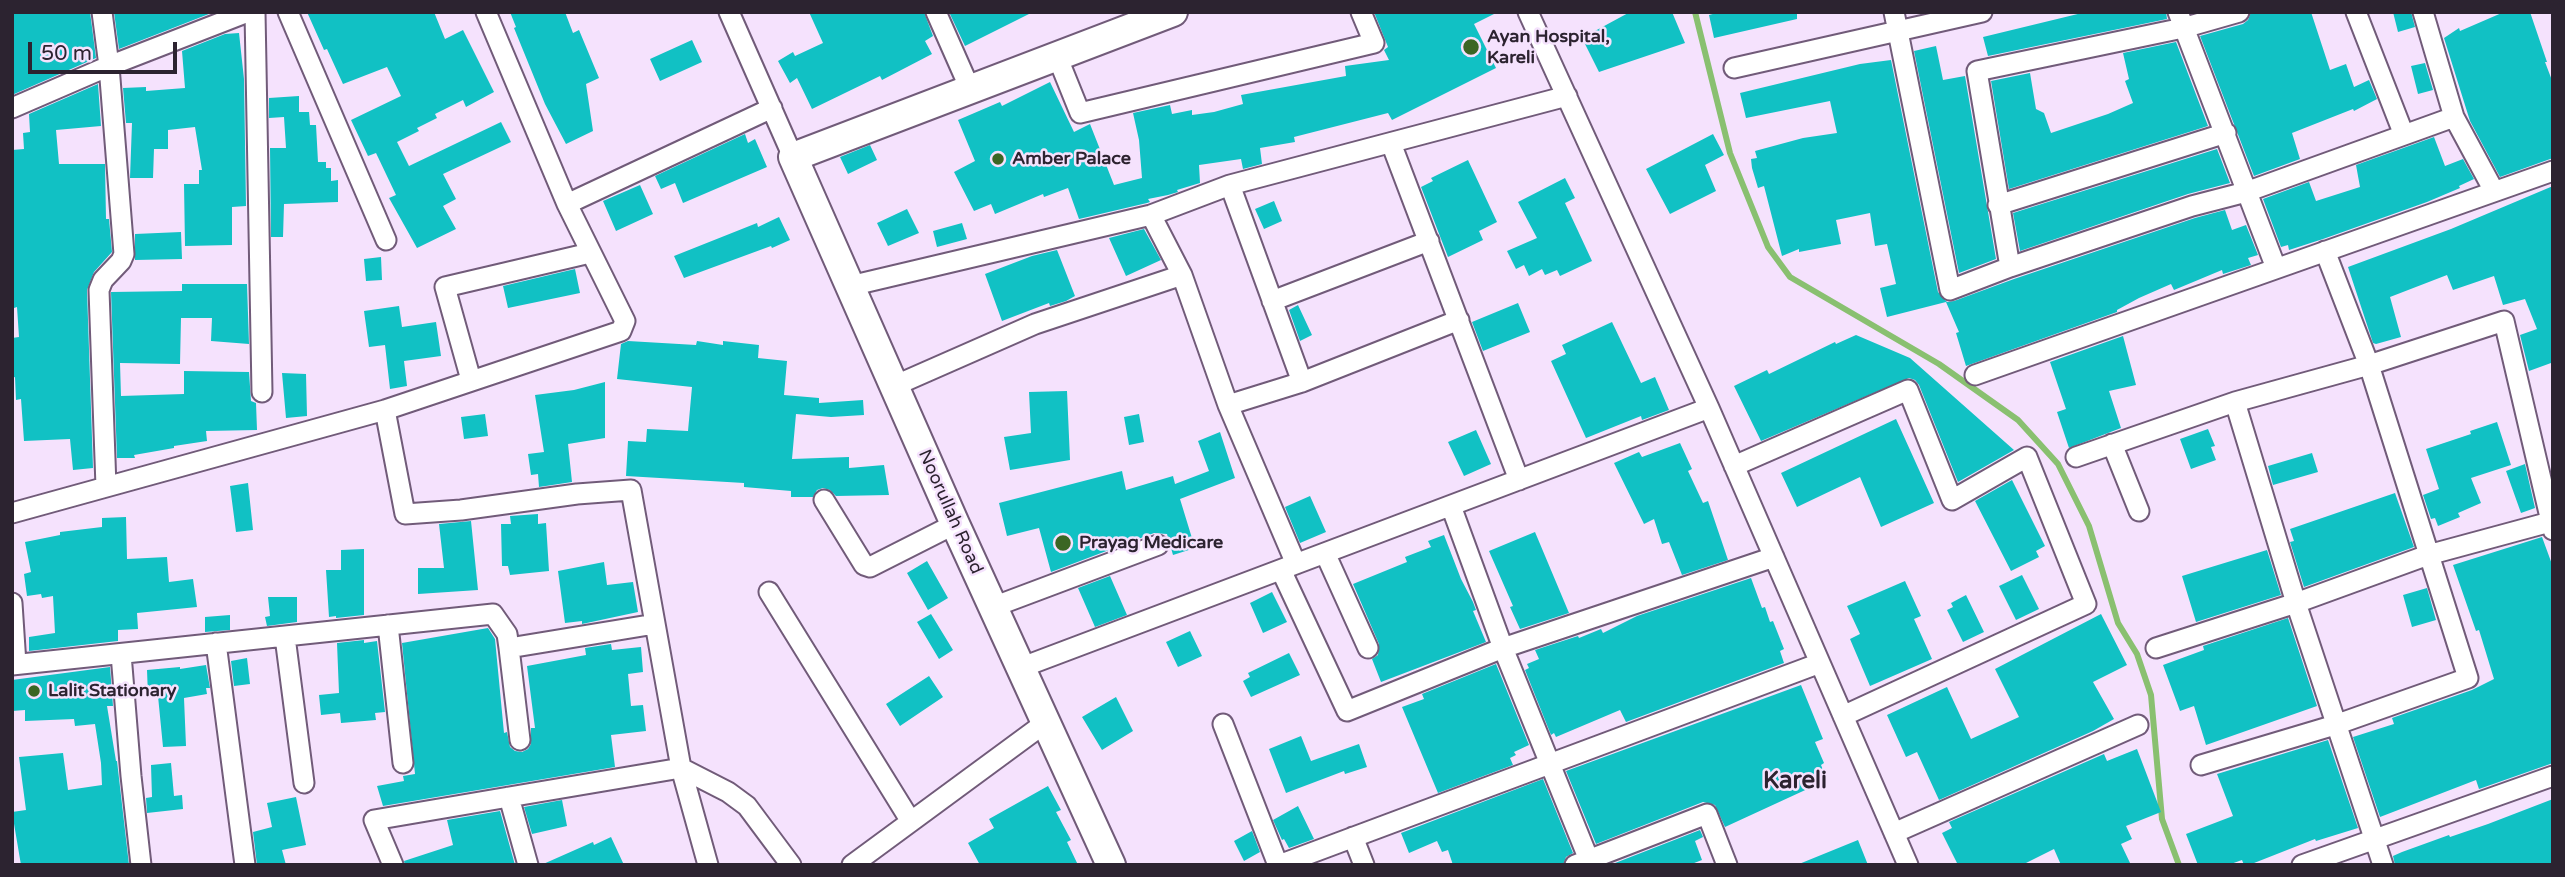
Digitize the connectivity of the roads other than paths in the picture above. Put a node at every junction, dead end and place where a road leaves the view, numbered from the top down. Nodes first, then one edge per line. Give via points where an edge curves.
1 (102, 12) edge
2 (248, 12) edge
3 (255, 12) edge
4 (288, 12) edge
5 (486, 12) edge
6 (729, 12) edge
7 (936, 12) edge
8 (1173, 12) edge
9 (1361, 12) edge
10 (1528, 12) edge
11 (1982, 12) edge
12 (2239, 12) edge
13 (2356, 12) edge
14 (2423, 12) edge
15 (1951, 16) edge
16 (2181, 20) edge
17 (1897, 21) edge
18 (1057, 56) junction
19 (109, 66) junction
20 (1734, 68) dead end
21 (970, 89) junction
22 (1567, 96) junction
23 (12, 108) edge
24 (772, 108) junction
25 (2454, 117) junction
26 (2225, 133) junction
27 (2404, 135) junction
28 (1391, 143) junction
29 (793, 157) junction
30 (2553, 171) edge
31 (1230, 184) junction
32 (2494, 191) junction
33 (2246, 192) junction
34 (567, 204) junction
35 (1998, 205) junction
36 (1151, 215) junction
37 (386, 240) dead end
38 (1429, 241) junction
39 (2325, 251) junction
40 (590, 254) junction
41 (2010, 267) junction
42 (2276, 268) junction
43 (1182, 275) junction
44 (850, 286) junction
45 (1272, 301) junction
46 (1459, 320) junction
47 (2369, 365) junction
48 (1975, 375) dead end
49 (471, 380) junction
50 (1302, 382) junction
51 (894, 386) junction
52 (262, 392) dead end
53 (2235, 402) junction
54 (1228, 405) junction
55 (1709, 408) junction
56 (386, 410) junction
57 (2112, 444) junction
58 (2076, 457) dead end
59 (1734, 466) junction
60 (1519, 480) junction
61 (106, 487) junction
62 (824, 500) dead end
63 (1451, 506) junction
64 (2139, 512) dead end
65 (12, 513) edge
66 (956, 524) junction
67 (2551, 526) edge
68 (1158, 545) dead end
69 (1325, 553) junction
70 (2428, 555) junction
71 (1774, 558) junction
72 (1288, 567) junction
73 (769, 592) dead end
74 (12, 603) edge
75 (2296, 603) junction
76 (993, 607) junction
77 (655, 624) junction
78 (388, 625) junction
79 (285, 637) junction
80 (216, 643) junction
81 (509, 648) junction
82 (1368, 648) dead end
83 (1503, 648) junction
84 (2156, 648) dead end
85 (121, 654) junction
86 (1820, 663) junction
87 (14, 665) edge
88 (1020, 668) junction
89 (1843, 716) junction
90 (1045, 723) junction
91 (1223, 724) dead end
92 (2137, 725) dead end
93 (2335, 725) junction
94 (520, 740) dead end
95 (403, 763) dead end
96 (1549, 763) junction
97 (2202, 765) dead end
98 (681, 768) junction
99 (2553, 776) edge
100 (304, 783) dead end
101 (509, 797) junction
102 (910, 820) junction
103 (1894, 833) junction
104 (1353, 836) junction
105 (2374, 839) junction
106 (1585, 863) edge
107 (141, 865) edge
108 (245, 865) edge
109 (393, 865) edge
110 (528, 865) edge
111 (708, 865) edge
112 (791, 865) edge
113 (852, 865) edge
114 (1111, 865) edge
115 (1278, 865) edge
116 (1364, 865) edge
117 (1727, 865) edge
118 (1908, 865) edge
119 (2302, 865) edge
120 (2384, 865) edge

1 - 19 street
2 - 19 street
3 - 52 street
4 - 37 street
5 - 34 street
6 - 24 street
7 - 21 street
8 - 18 main road
9 - 18 street via 1374,43 1080,113
10 - 22 street
11 - 15 street
12 - 16 street
13 - 27 street
14 - 25 street
15 - 17 street
16 - 26 street
16 - 35 street via 1977,71
17 - 20 street
17 - 41 street via 1950,290
18 - 21 main road
19 - 23 street
19 - 61 street via 124,254 99,290
21 - 29 main road
22 - 28 street
22 - 55 street
24 - 29 street
24 - 34 street
25 - 27 street
25 - 32 street
26 - 33 street
26 - 35 street
27 - 33 street
28 - 31 street
28 - 38 street
29 - 44 main road, Noorullah Road
30 - 32 street
31 - 36 street
31 - 45 street
32 - 39 street
33 - 41 street
33 - 42 street
34 - 40 street
35 - 41 street
36 - 43 street
36 - 44 street
38 - 45 street
38 - 46 street
39 - 42 street
39 - 47 street
40 - 49 street via 625,321 621,331
40 - 49 street via 445,286
42 - 48 street
43 - 51 street via 1035,324
43 - 54 street
44 - 51 main road, Noorullah Road
45 - 50 street
46 - 50 street
46 - 60 street
47 - 53 street
47 - 67 street via 2504,321
47 - 70 street
49 - 56 street
50 - 54 street
51 - 66 main road, Noorullah Road
53 - 57 street
53 - 75 street
54 - 72 street
55 - 59 street
55 - 60 street
56 - 61 street
56 - 77 street via 405,514 631,490
57 - 58 street
57 - 64 street
59 - 71 street
59 - 89 street via 1908,390 1952,500 2027,457 2086,604
60 - 63 street
61 - 65 street
62 - 66 street via 864,565 870,567
63 - 69 street
63 - 83 street
66 - 76 main road, Noorullah Road
67 - 70 street
68 - 76 street
69 - 72 street
69 - 82 street
70 - 75 street
70 - 93 street via 2468,678
71 - 83 street
71 - 86 street
72 - 83 street via 1347,711
72 - 88 street
73 - 102 street
74 - 87 street
75 - 84 street
75 - 93 street
76 - 88 main road, Noorullah Road
77 - 81 street
77 - 98 street
78 - 79 street
78 - 81 street via 493,614 507,634
78 - 95 street
79 - 80 street
79 - 100 street
80 - 85 street
80 - 108 street
81 - 94 street
83 - 96 street
85 - 87 street
85 - 107 street
86 - 89 street
86 - 96 street
88 - 90 main road, Noorullah Road
89 - 103 street
90 - 102 street
90 - 114 main road, Noorullah Road
91 - 115 street
92 - 103 street
93 - 97 street
93 - 105 street
96 - 104 street
96 - 106 street
98 - 101 street
98 - 111 street
98 - 112 street via 747,806
99 - 105 street
101 - 109 street via 374,820
101 - 110 street
102 - 113 street
103 - 118 street
104 - 115 street
104 - 116 street
105 - 119 street
105 - 120 street
106 - 117 street via 1707,814

